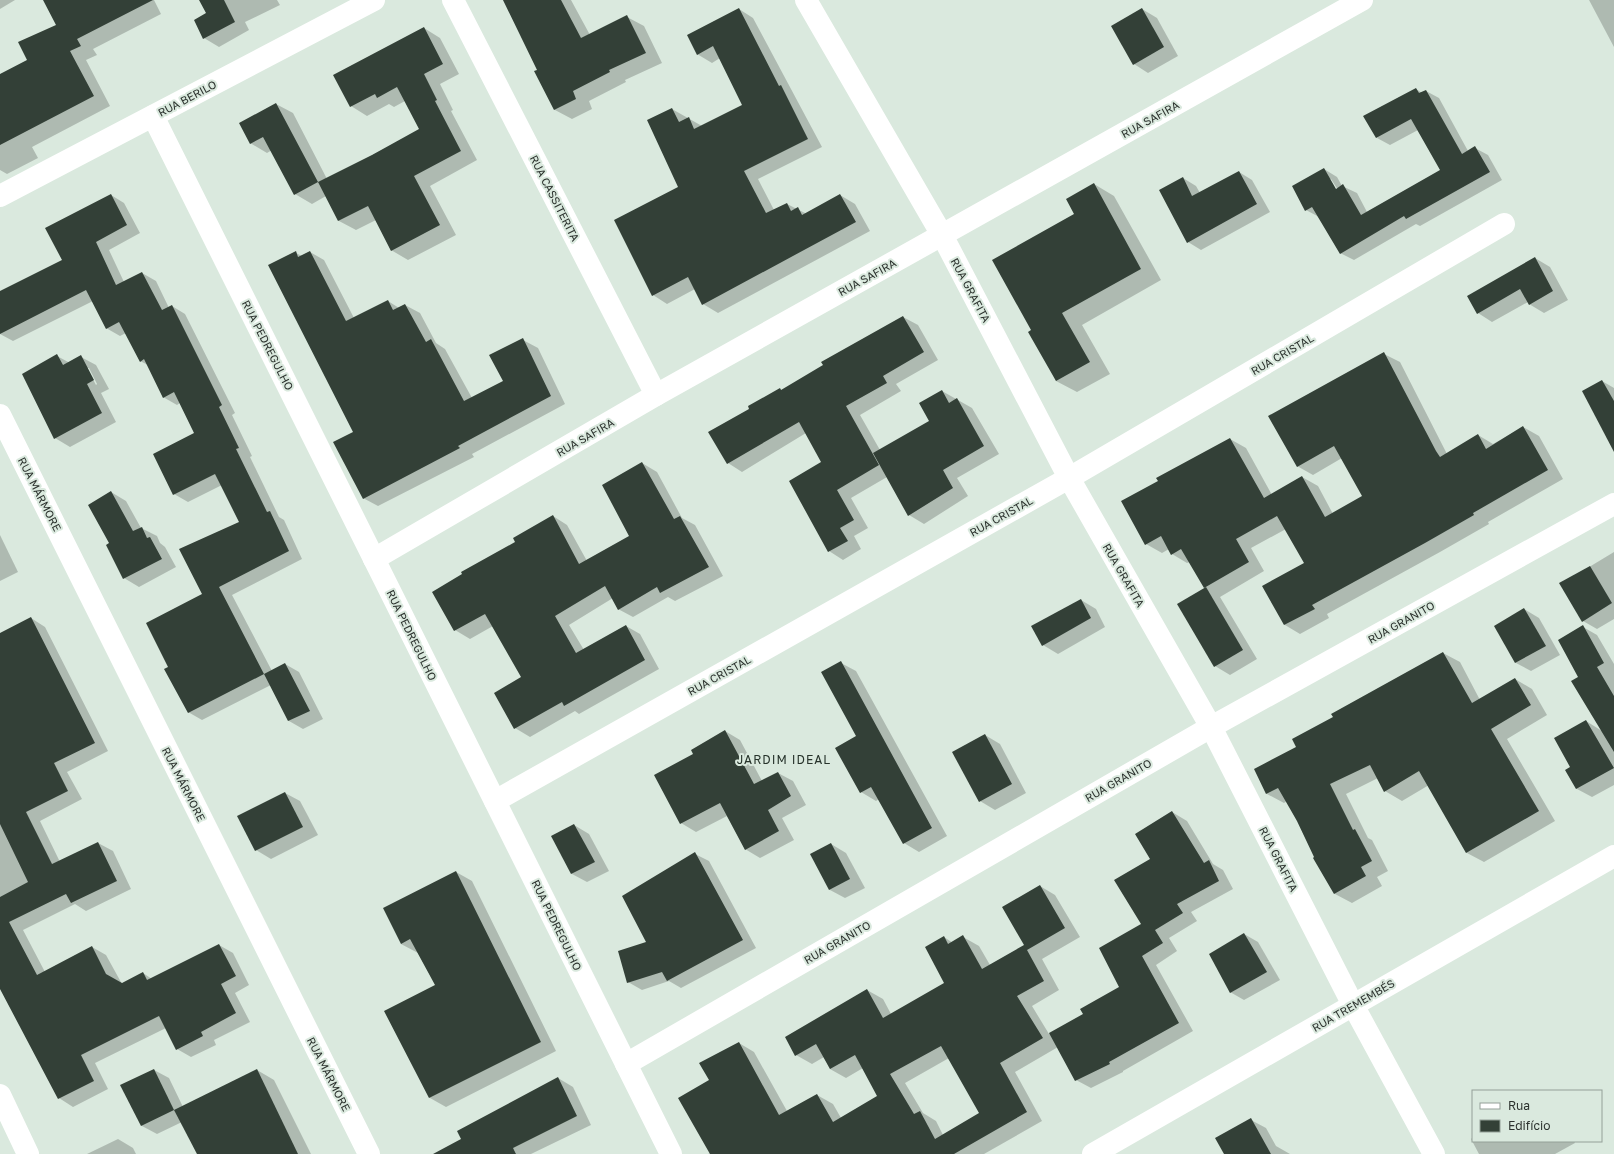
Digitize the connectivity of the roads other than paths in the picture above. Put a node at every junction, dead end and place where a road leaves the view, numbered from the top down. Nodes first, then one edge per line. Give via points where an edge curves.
1 (374, 0) edge
2 (453, 0) edge
3 (806, 0) edge
4 (1362, 0) edge
5 (153, 116) junction
6 (0, 196) edge
7 (1504, 224) dead end
8 (942, 235) junction
9 (656, 395) junction
10 (0, 415) edge
11 (1069, 478) junction
12 (1614, 504) edge
13 (374, 559) junction
14 (1211, 727) junction
15 (495, 801) junction
16 (1614, 856) edge
17 (1353, 1005) junction
18 (626, 1064) junction
19 (0, 1095) edge
20 (28, 1154) edge
21 (369, 1154) edge
22 (671, 1154) edge
23 (1093, 1154) edge
24 (1434, 1154) edge

1 - 5 street, RUA BERILO
2 - 9 street, RUA CASSITERITA
3 - 8 street, RUA GRAFITA
4 - 8 street, RUA SAFIRA
5 - 6 street, RUA BERILO
5 - 13 street, RUA PEDREGULHO
7 - 11 street, RUA CRISTAL
8 - 9 street, RUA SAFIRA
8 - 11 street, RUA GRAFITA
9 - 13 street, RUA SAFIRA
10 - 21 street, RUA MÁRMORE
11 - 14 street, RUA GRAFITA
11 - 15 street, RUA CRISTAL
12 - 14 street, RUA GRANITO
13 - 15 street, RUA PEDREGULHO
14 - 17 street, RUA GRAFITA
14 - 18 street, RUA GRANITO
15 - 18 street, RUA PEDREGULHO
16 - 17 street, RUA TREMEMBÉS
17 - 23 street, RUA TREMEMBÉS
17 - 24 street, RUA GRAFITA
18 - 22 street, RUA PEDREGULHO
19 - 20 street

